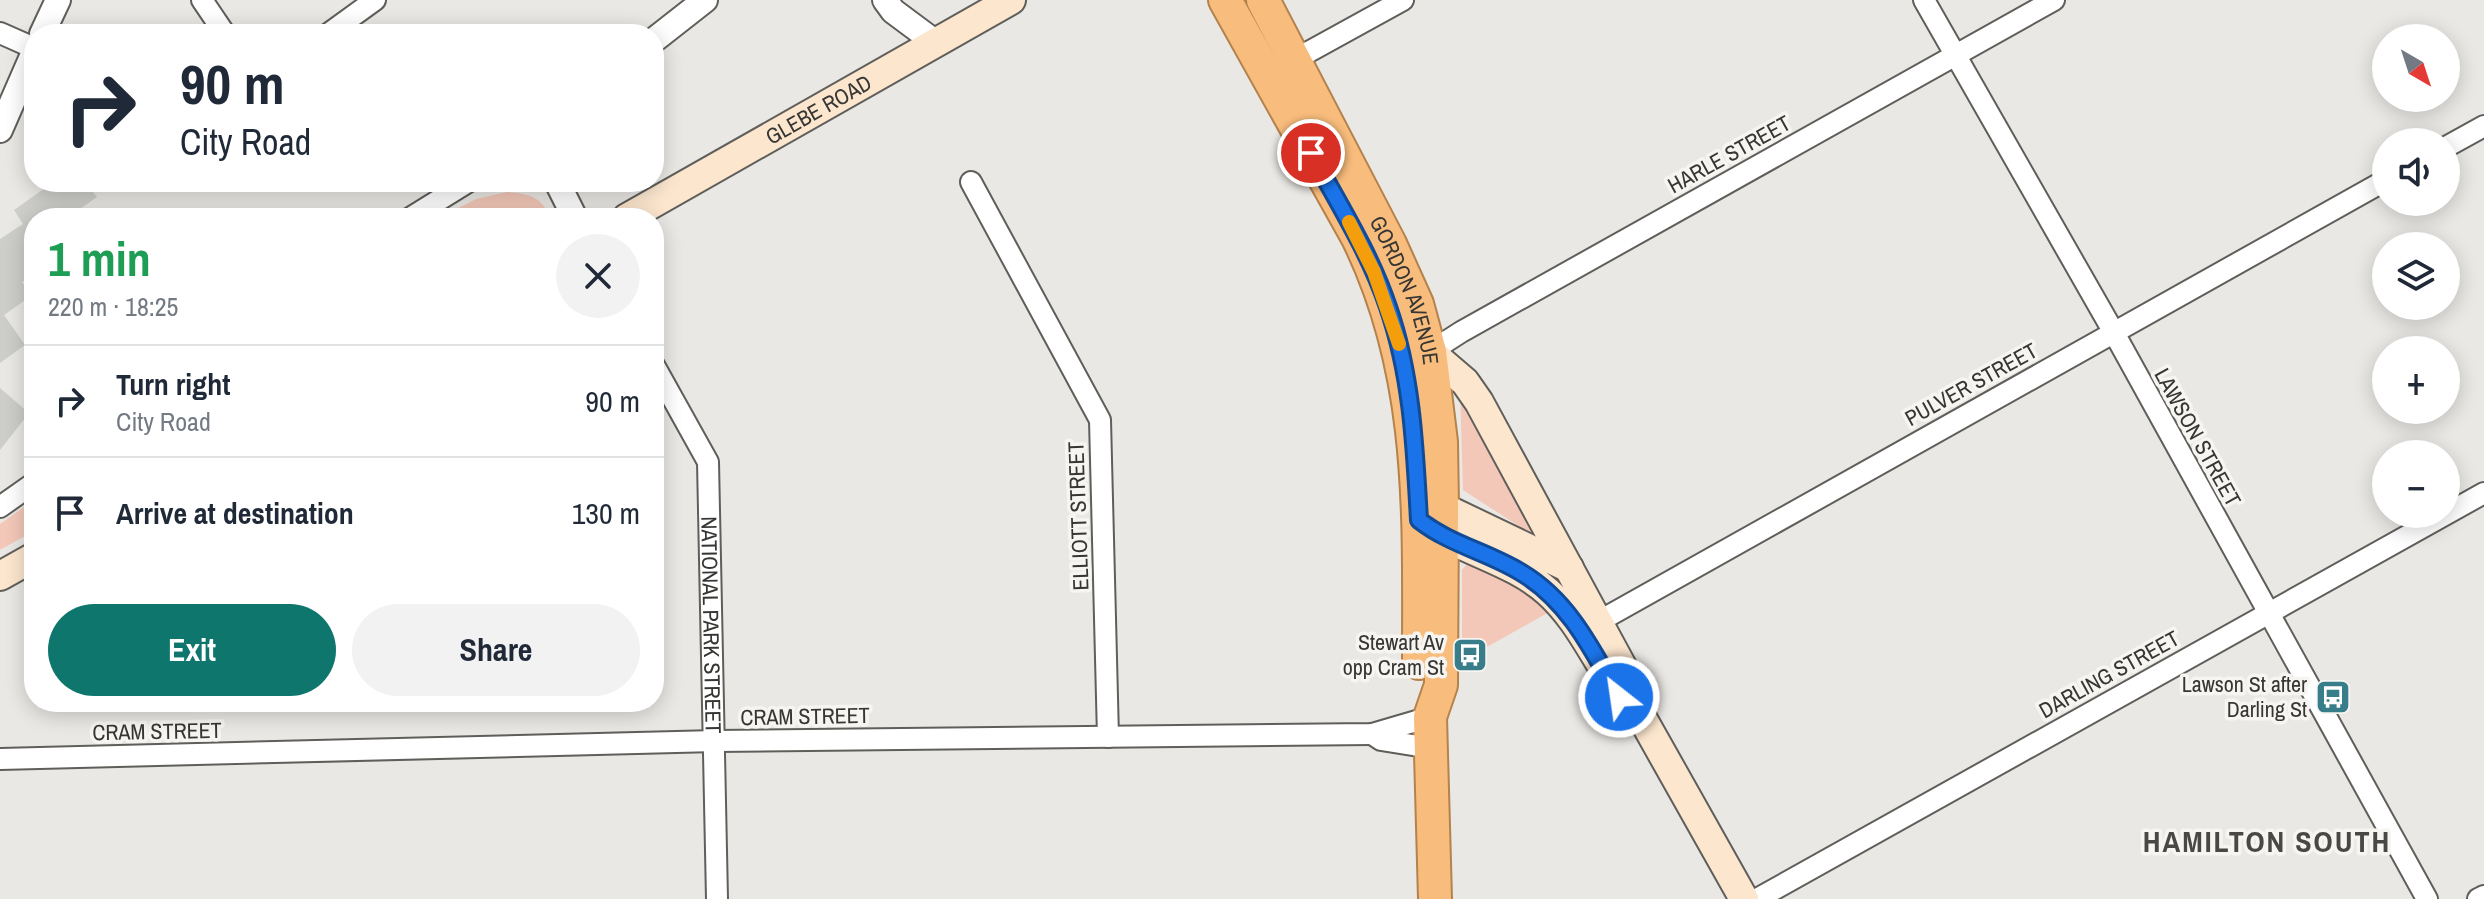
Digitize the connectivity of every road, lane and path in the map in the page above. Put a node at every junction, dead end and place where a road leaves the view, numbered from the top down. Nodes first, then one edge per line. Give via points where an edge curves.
1 (58, 0) edge
2 (202, 0) edge
3 (375, 0) edge
4 (705, 0) edge
5 (1011, 0) edge
6 (1225, 0) edge
7 (1263, 0) edge
8 (1403, 0) edge
9 (1924, 0) edge
10 (2054, 0) edge
11 (889, 6) edge
12 (47, 24) edge
13 (218, 24) edge
14 (342, 24) edge
15 (664, 32) edge
16 (0, 33) edge
17 (936, 43) junction
18 (24, 45) edge
19 (1955, 55) junction
20 (1294, 60) junction
21 (24, 74) edge
22 (2484, 126) edge
23 (0, 130) edge
24 (2460, 139) edge
25 (971, 182) dead end
26 (2372, 188) edge
27 (452, 192) edge
28 (426, 208) edge
29 (645, 208) edge
30 (2113, 331) junction
31 (1430, 352) junction
32 (664, 383) edge
33 (24, 490) edge
34 (2484, 493) edge
35 (0, 507) edge
36 (1434, 522) junction
37 (24, 563) edge
38 (1569, 568) junction
39 (0, 576) edge
40 (2268, 612) junction
41 (1590, 626) junction
42 (1430, 732) junction
43 (1372, 734) junction
44 (1108, 737) junction
45 (716, 741) junction
46 (0, 759) edge
47 (2484, 896) edge
48 (717, 899) edge
49 (1435, 899) edge
50 (1744, 899) edge
51 (1757, 899) edge
52 (2427, 899) edge
53 (2478, 899) edge

1 - 12 street
2 - 13 street
3 - 14 street
4 - 15 street
5 - 17 main road, GLEBE ROAD
6 - 36 highway via 1358,238 1388,306
7 - 20 highway, GORDON AVENUE
8 - 20 street
9 - 19 street, LAWSON STREET
10 - 19 street, HARLE STREET
11 - 17 street
16 - 18 street
17 - 29 main road, GLEBE ROAD
19 - 30 street, LAWSON STREET
19 - 31 street, HARLE STREET
20 - 31 highway, GORDON AVENUE via 1390,244 1417,304
21 - 23 street
22 - 24 street
25 - 44 street, ELLIOTT STREET via 1100,420
26 - 30 street, PULVER STREET
27 - 28 street
30 - 40 street, LAWSON STREET
30 - 41 street, PULVER STREET
31 - 36 highway via 1441,442
31 - 38 main road, GORDON AVENUE via 1479,402
32 - 45 street, NATIONAL PARK STREET via 708,462
33 - 35 street
34 - 40 street, DARLING STREET
36 - 38 main road
36 - 41 main road, GORDON AVENUE via 1528,576
36 - 42 highway via 1441,685
37 - 39 main road
38 - 41 main road, GORDON AVENUE
40 - 51 street, DARLING STREET
40 - 52 street, LAWSON STREET
41 - 50 main road, GORDON AVENUE via 1619,697 1641,716
42 - 43 street, CRAM STREET
42 - 43 street, CRAM STREET via 1381,740
42 - 49 highway
43 - 44 street, CRAM STREET
44 - 45 street, CRAM STREET
45 - 46 street, CRAM STREET
45 - 48 street, NATIONAL PARK STREET
47 - 53 street

